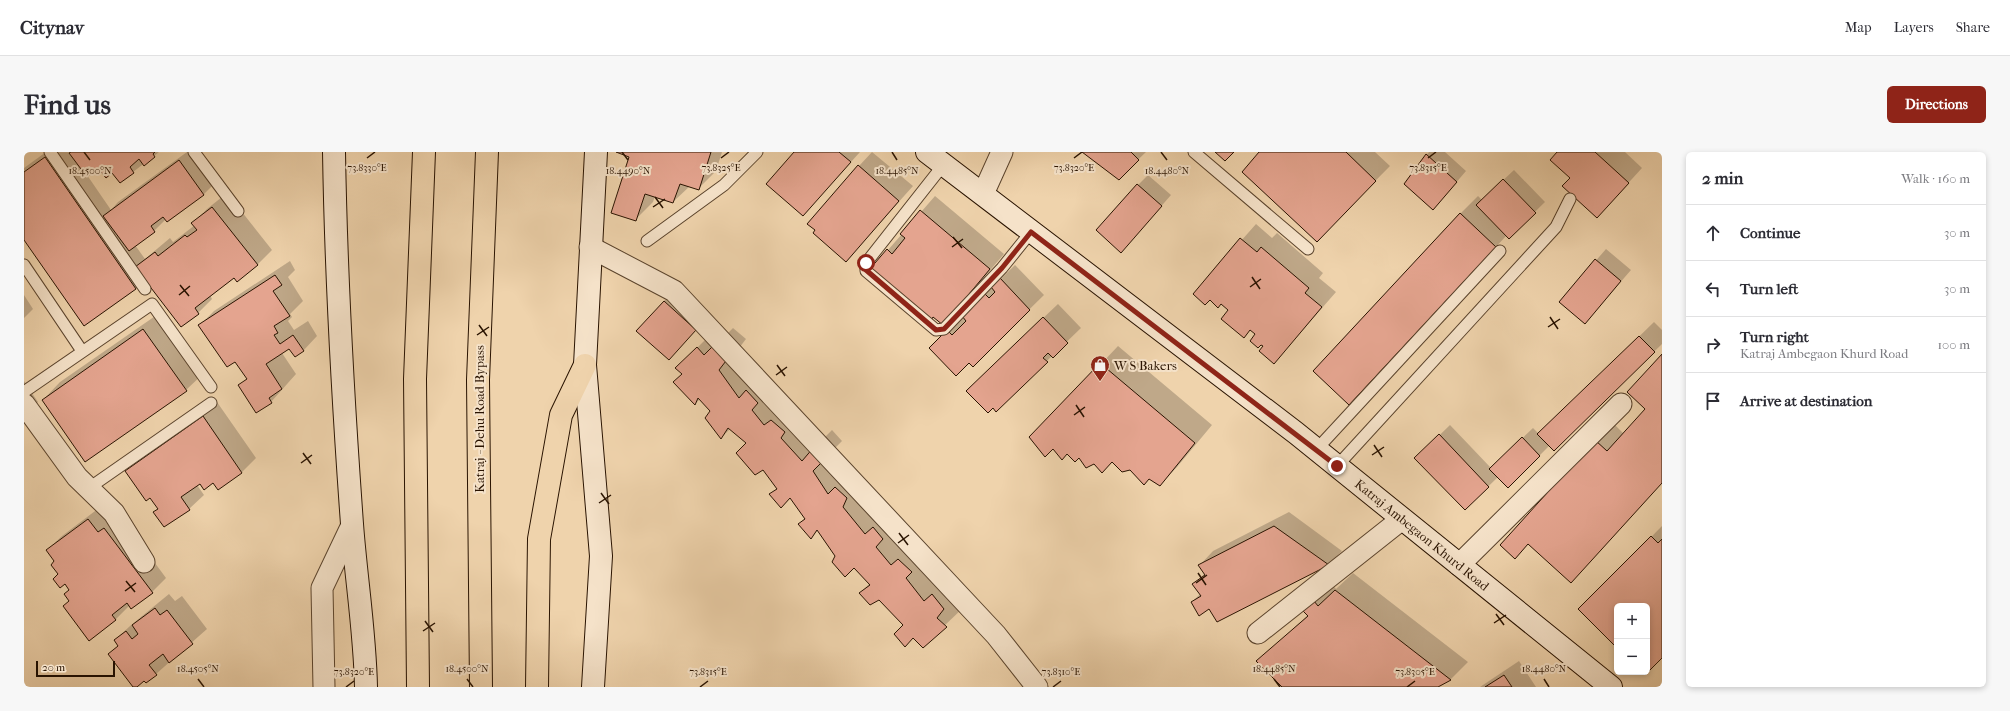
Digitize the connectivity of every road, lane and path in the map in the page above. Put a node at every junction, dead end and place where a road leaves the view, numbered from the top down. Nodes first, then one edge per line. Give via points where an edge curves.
1 (50, 152) edge
2 (194, 152) edge
3 (334, 152) edge
4 (424, 152) edge
5 (487, 152) edge
6 (596, 152) edge
7 (757, 152) edge
8 (1002, 152) edge
9 (1194, 152) edge
10 (936, 158) edge
11 (982, 194) junction
12 (1570, 199) dead end
13 (238, 211) dead end
14 (1031, 232) junction
15 (647, 241) dead end
16 (590, 247) junction
17 (1308, 249) dead end
18 (1500, 251) dead end
19 (24, 265) edge
20 (145, 289) dead end
21 (82, 351) junction
22 (585, 365) junction
23 (211, 388) dead end
24 (24, 392) edge
25 (211, 403) dead end
26 (24, 404) edge
27 (1621, 404) dead end
28 (1316, 450) junction
29 (1337, 466) junction
30 (89, 488) junction
31 (1402, 519) junction
32 (352, 525) junction
33 (144, 562) dead end
34 (1459, 565) junction
35 (1258, 633) dead end
36 (324, 687) edge
37 (366, 687) edge
38 (418, 687) edge
39 (481, 687) edge
40 (537, 687) edge
41 (593, 687) edge
42 (1037, 687) edge
43 (1611, 687) edge

1 - 20 lane
2 - 13 lane
3 - 32 street via 341,351
4 - 38 highway via 415,379
5 - 39 highway, Katraj - Dehu Road Bypass via 478,380
6 - 16 street
7 - 15 lane via 724,185
8 - 11 street
9 - 17 lane
10 - 11 street, Katraj Ambegaon Khurd Road
10 - 14 lane via 866,263 866,270 936,330 944,329 1002,268
11 - 14 street, Katraj Ambegaon Khurd Road
12 - 29 lane via 1556,227
14 - 28 street, Katraj Ambegaon Khurd Road
16 - 22 street
16 - 42 street via 674,291 996,635
18 - 28 lane
19 - 21 lane
21 - 23 lane via 152,304
21 - 24 lane
22 - 40 highway via 561,415 539,539
22 - 41 street via 601,556
25 - 30 lane
26 - 30 street
27 - 34 street
28 - 29 street, Katraj Ambegaon Khurd Road
29 - 31 street, Katraj Ambegaon Khurd Road
30 - 33 street via 114,513
31 - 34 street, Katraj Ambegaon Khurd Road
31 - 35 street
32 - 36 street via 322,588
32 - 37 street
34 - 43 street, Katraj Ambegaon Khurd Road

